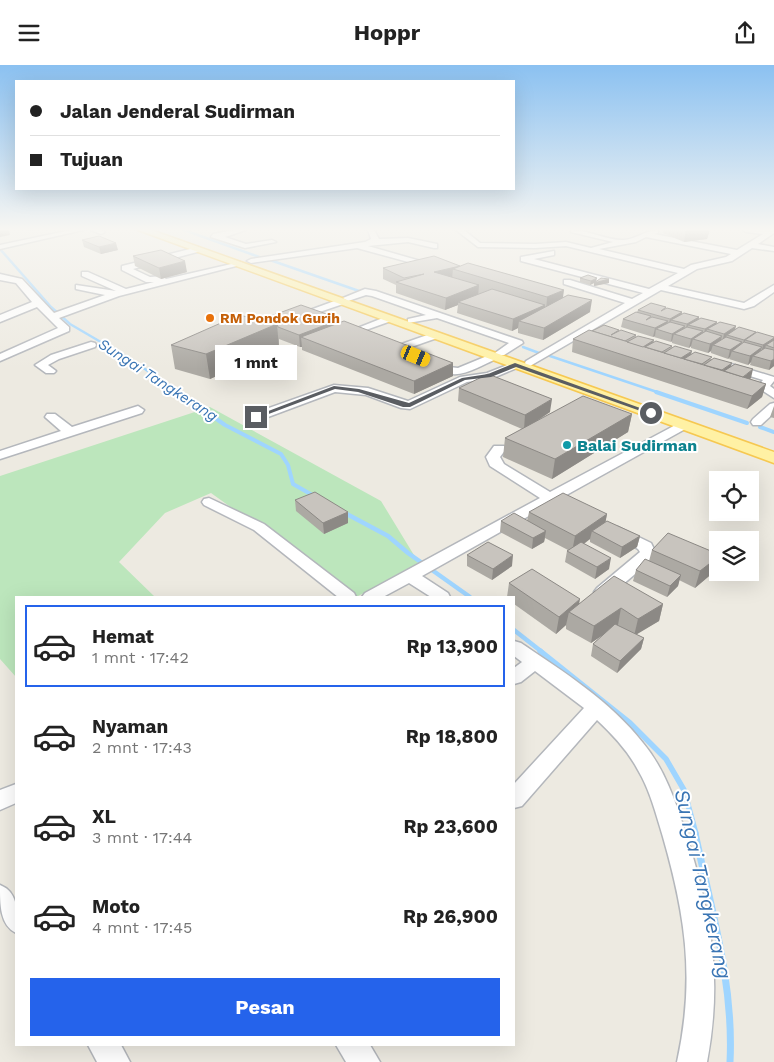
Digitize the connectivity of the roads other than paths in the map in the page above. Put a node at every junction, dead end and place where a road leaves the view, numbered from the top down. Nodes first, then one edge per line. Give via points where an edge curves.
1 (0, 277) edge
2 (90, 277) edge
3 (144, 277) edge
4 (168, 277) edge
5 (190, 277) edge
6 (282, 277) edge
7 (567, 277) edge
8 (591, 277) edge
9 (676, 277) edge
10 (79, 287) dead end
11 (659, 287) junction
12 (774, 288) edge
13 (650, 292) junction
14 (121, 293) junction
15 (344, 300) junction
16 (38, 303) junction
17 (631, 303) junction
18 (53, 317) junction
19 (0, 319) edge
20 (388, 319) junction
21 (284, 321) edge
22 (440, 322) junction
23 (71, 333) junction
24 (389, 346) junction
25 (496, 355) junction
26 (416, 356) edge
27 (0, 359) edge
28 (716, 362) edge
29 (530, 363) junction
30 (515, 365) junction
31 (443, 367) edge
32 (50, 371) dead end
33 (772, 377) edge
34 (774, 394) edge
35 (774, 407) edge
36 (138, 410) dead end
37 (51, 417) dead end
38 (256, 417) dead end
39 (757, 422) dead end
40 (683, 425) junction
41 (70, 432) junction
42 (774, 447) edge
43 (499, 449) dead end
44 (0, 455) edge
45 (774, 457) edge
46 (550, 499) junction
47 (209, 502) dead end
48 (568, 507) edge
49 (603, 525) edge
50 (412, 575) junction
51 (599, 595) edge
52 (347, 596) edge
53 (373, 596) edge
54 (441, 596) edge
55 (515, 648) edge
56 (536, 662) junction
57 (515, 676) edge
58 (596, 708) junction
59 (15, 794) edge
60 (515, 798) edge
61 (0, 801) edge
62 (0, 897) edge
63 (15, 920) edge
64 (104, 1046) edge
65 (351, 1046) edge
66 (115, 1062) edge
67 (364, 1062) edge
68 (692, 1062) edge

1 - 16 street via 19,281
2 - 14 street
3 - 4 street via 152,280
5 - 14 street
6 - 15 main road
7 - 17 street via 561,280
8 - 13 street
9 - 11 street
10 - 14 street
11 - 12 street via 744,307
11 - 13 street
13 - 17 street
14 - 18 street
15 - 20 main road
15 - 21 street
15 - 22 main road via 411,321
15 - 22 street via 371,293
16 - 18 street
16 - 19 street
17 - 29 street via 605,314
18 - 23 street
20 - 22 main road
20 - 24 street via 355,331
22 - 24 street
22 - 25 main road
22 - 25 street via 518,343
23 - 27 street
23 - 32 street via 96,348 54,357 40,365
24 - 26 street
25 - 29 main road
25 - 30 main road
25 - 31 street via 459,371
28 - 33 street
29 - 42 main road
30 - 38 street via 489,375 464,379 410,405 359,390 334,388
30 - 40 main road
33 - 34 street via 764,387
35 - 39 street
36 - 41 street
37 - 41 street
40 - 45 main road
40 - 46 street
41 - 44 street
43 - 46 street via 493,457 495,463
46 - 48 street
46 - 50 street
47 - 52 street via 259,527
49 - 51 street via 645,545 648,553
50 - 53 street
50 - 54 street
55 - 56 street
56 - 57 street
56 - 58 street
58 - 60 street
58 - 68 street via 629,739 654,775 683,861 700,940 702,984 699,1034
59 - 61 street
62 - 63 street
64 - 66 street
65 - 67 street

